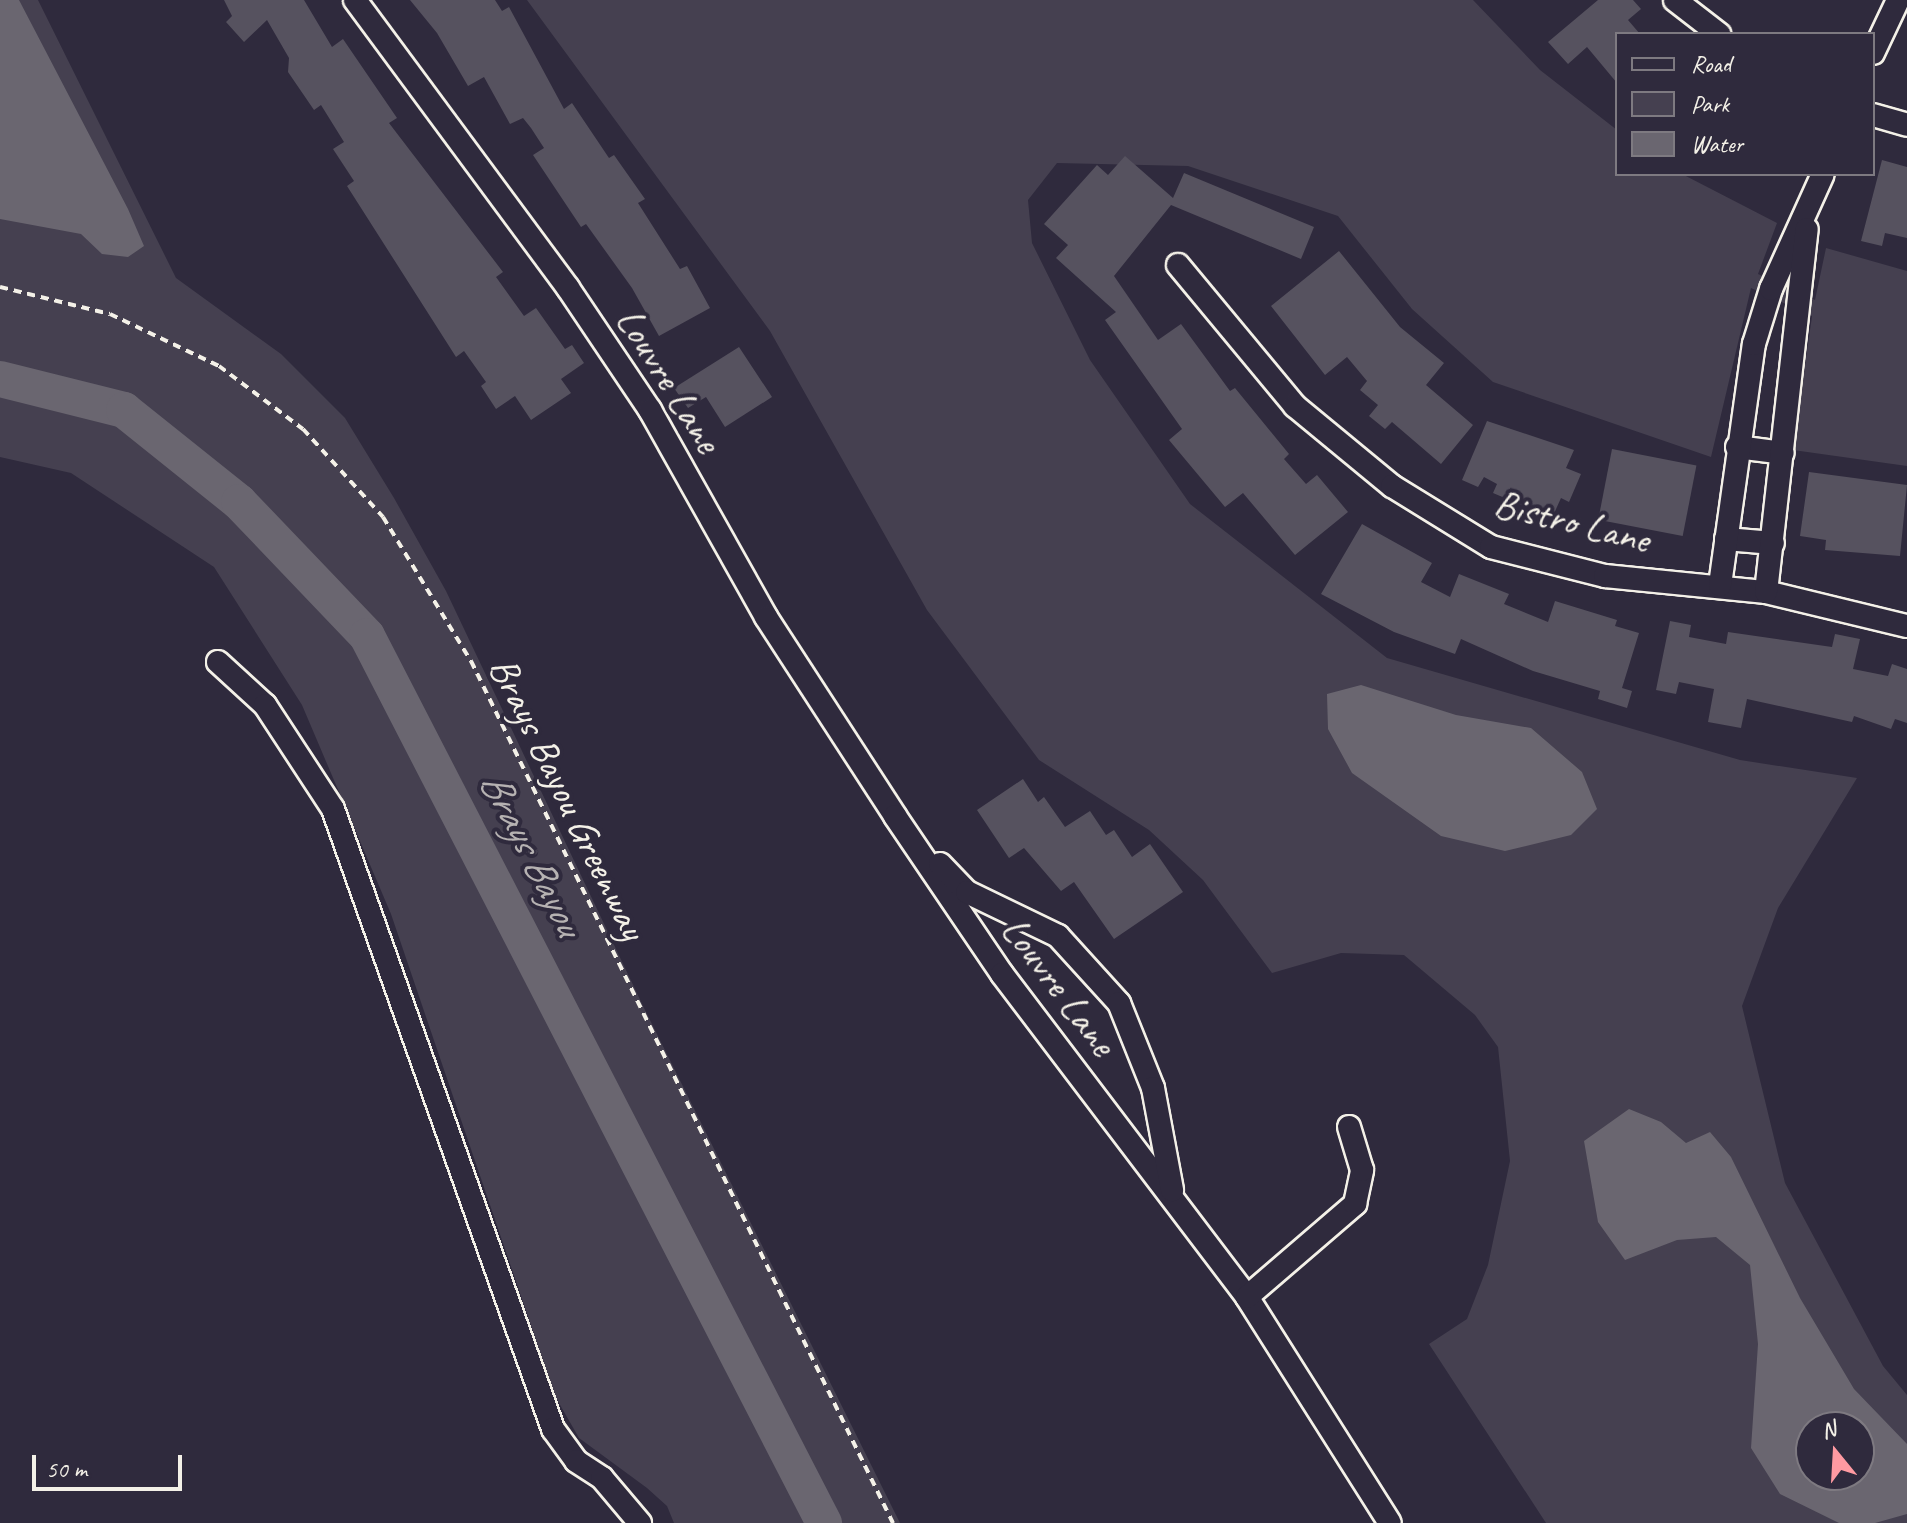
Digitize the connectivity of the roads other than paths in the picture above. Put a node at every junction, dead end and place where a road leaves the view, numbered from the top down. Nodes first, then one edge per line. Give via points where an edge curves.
1 (355, 0) edge
2 (1675, 0) edge
3 (1898, 0) edge
4 (1716, 32) edge
5 (1875, 49) edge
6 (1875, 116) edge
7 (1907, 125) edge
8 (1822, 176) edge
9 (1810, 208) junction
10 (1178, 265) dead end
11 (1737, 447) junction
12 (1783, 453) junction
13 (1726, 539) junction
14 (1773, 543) junction
15 (1720, 585) junction
16 (1766, 592) junction
17 (1907, 626) edge
18 (218, 662) dead end
19 (895, 816) junction
20 (1349, 1127) dead end
21 (1173, 1195) junction
22 (1247, 1297) junction
23 (640, 1523) edge
24 (1390, 1523) edge

1 - 19 street, Louvre Lane via 568,288 650,410 766,617
2 - 4 street
3 - 5 street
6 - 7 street
8 - 9 street
9 - 11 street via 1760,323
9 - 12 street
10 - 15 street, Bistro Lane via 1295,406 1392,486 1491,547 1605,576
11 - 12 street
11 - 13 street
12 - 14 street
13 - 14 street
13 - 15 street
14 - 16 street
15 - 16 street, Bistro Lane
16 - 17 street, Bistro Lane
18 - 23 street via 265,705 333,809 553,1429 576,1461 602,1478
19 - 21 street, Louvre Lane via 1002,974
19 - 21 street, Louvre Lane via 967,892 1058,936 1119,1003 1153,1088
20 - 22 street via 1362,1170 1355,1204
21 - 22 street, Louvre Lane
22 - 24 street, Louvre Lane

